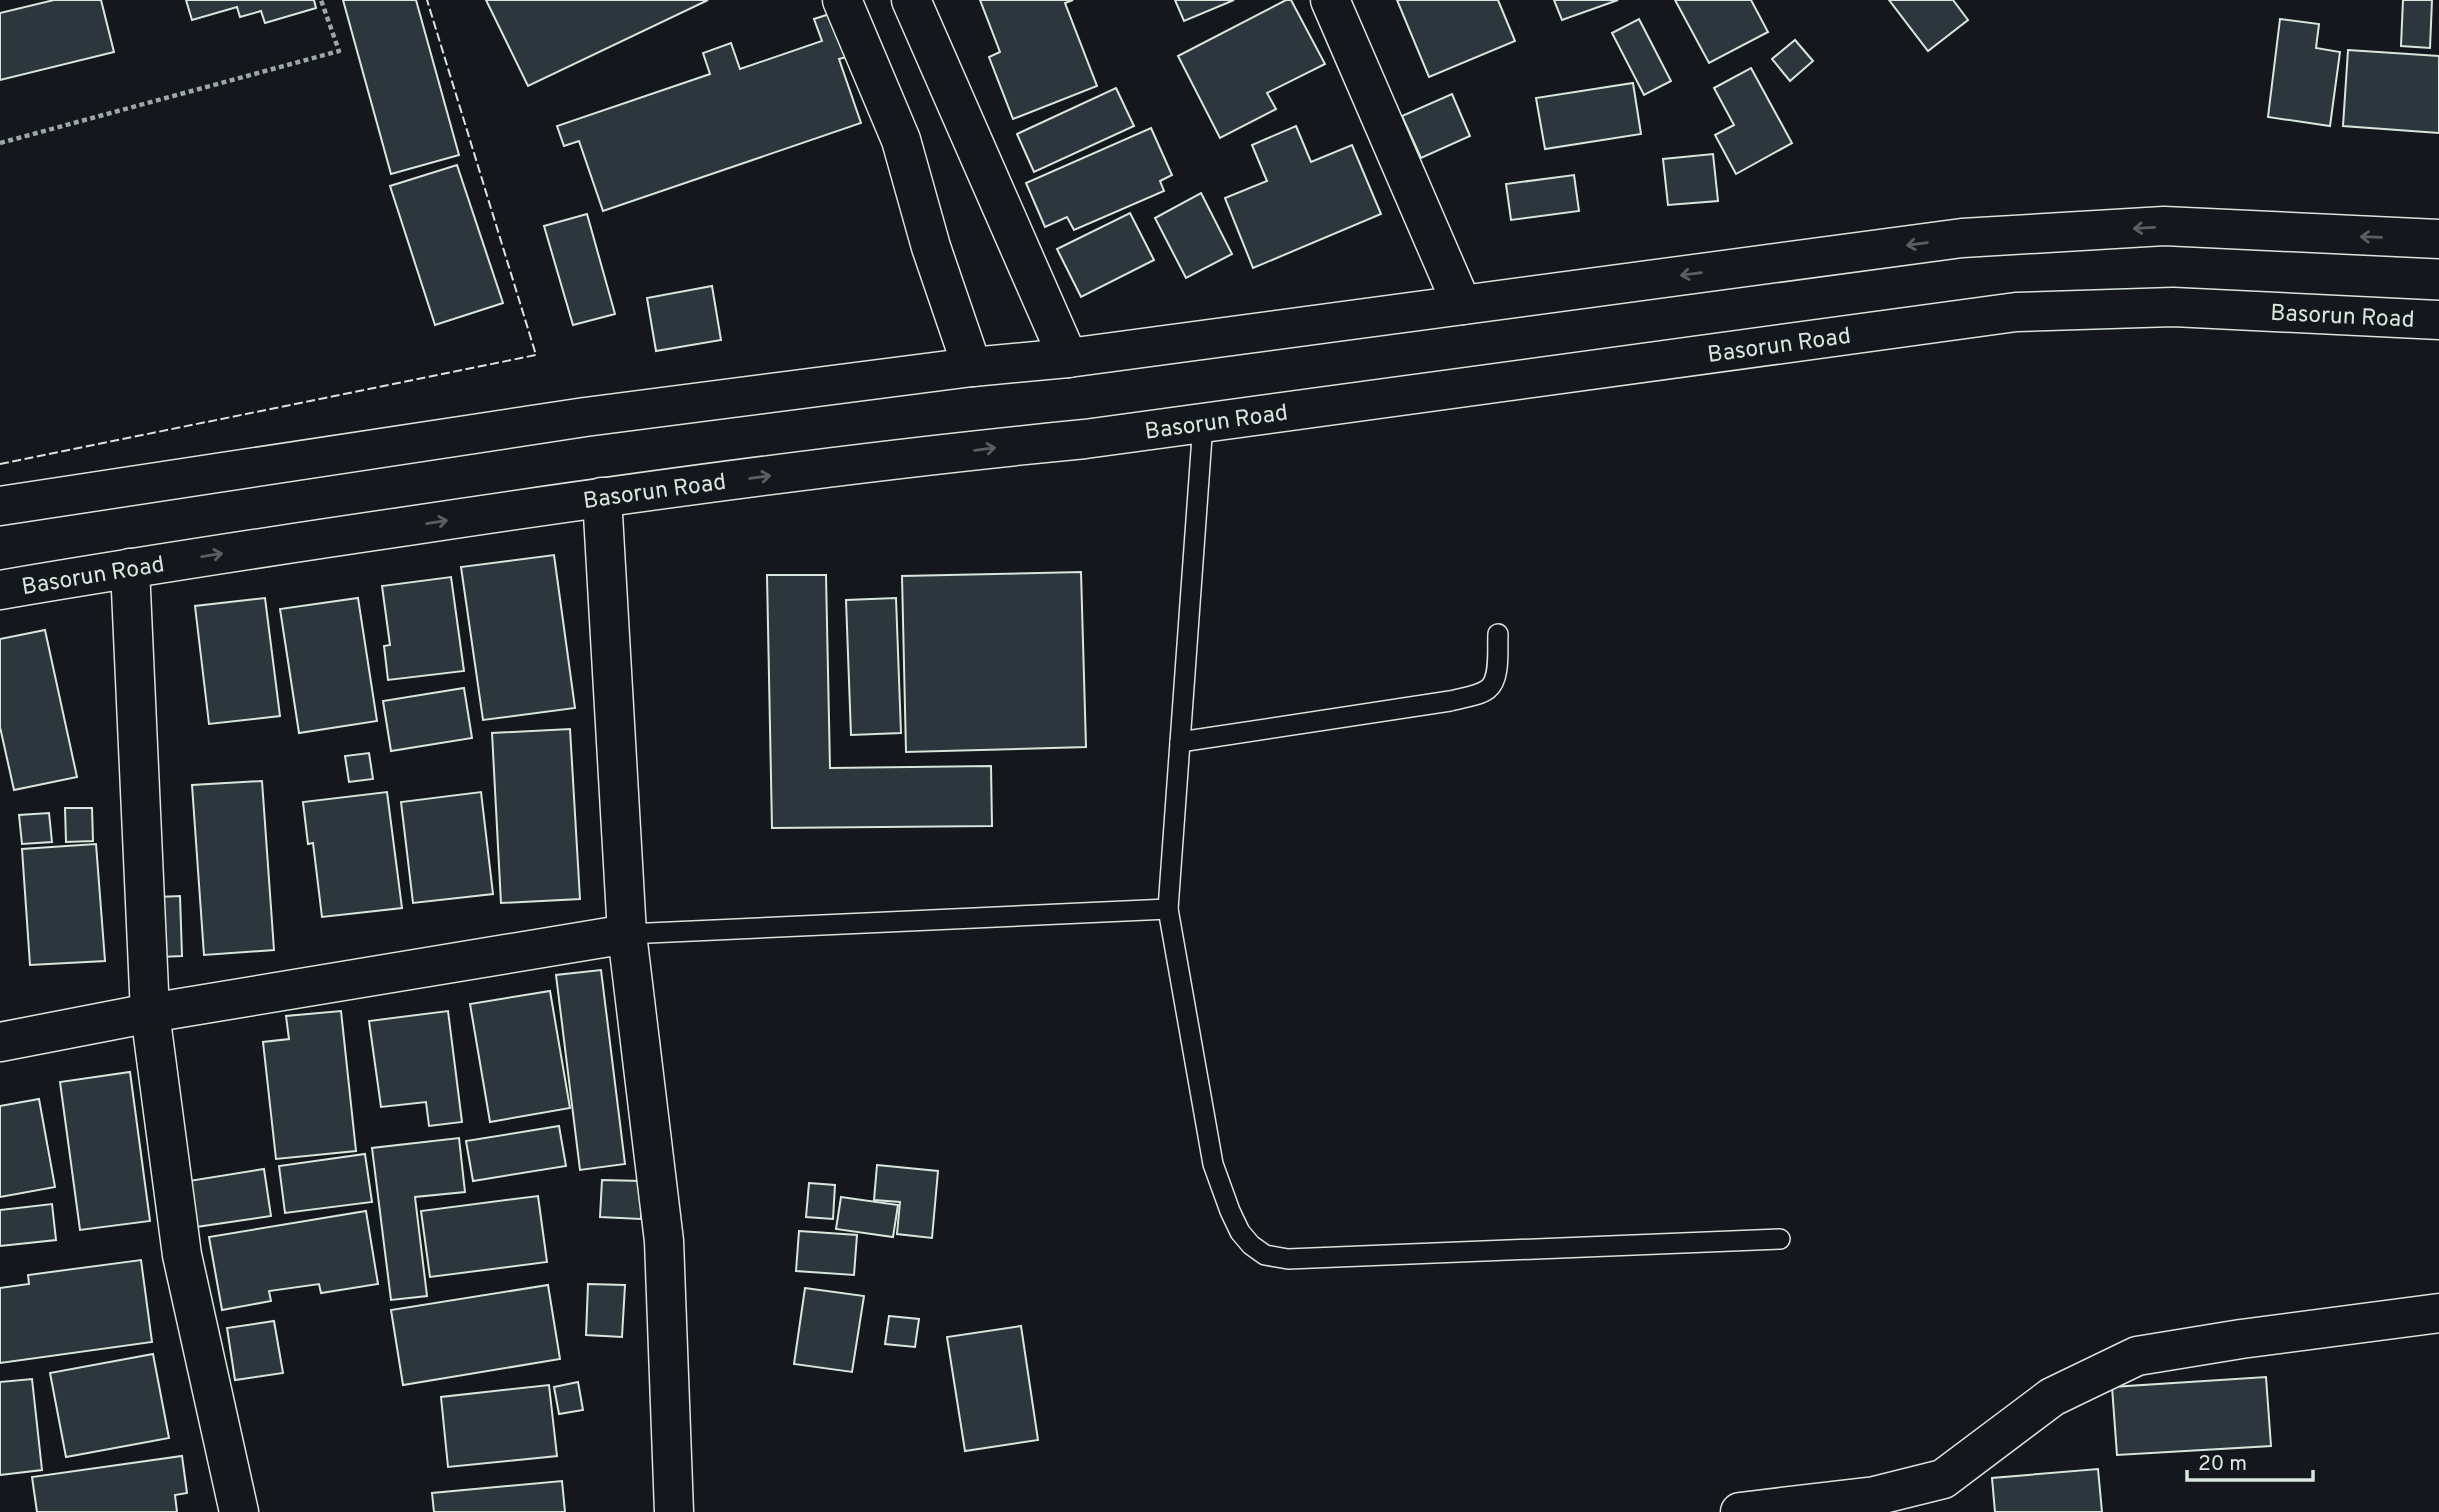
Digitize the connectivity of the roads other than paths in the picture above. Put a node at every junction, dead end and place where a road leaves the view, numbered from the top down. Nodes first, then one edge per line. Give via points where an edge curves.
1 (842, 0) edge
2 (911, 0) edge
3 (1330, 0) edge
4 (2439, 239) edge
5 (1462, 305) junction
6 (2439, 320) edge
7 (1068, 358) junction
8 (972, 368) junction
9 (1203, 423) junction
10 (602, 497) junction
11 (0, 506) edge
12 (130, 568) junction
13 (0, 590) edge
14 (1499, 634) dead end
15 (1180, 742) junction
16 (1168, 909) junction
17 (627, 934) junction
18 (150, 1013) junction
19 (0, 1042) edge
20 (1780, 1239) dead end
21 (2439, 1313) edge
22 (239, 1512) edge
23 (674, 1512) edge
24 (1740, 1512) edge

1 - 8 main road via 901,140
2 - 7 main road
3 - 5 main road
4 -> 5 main road via 2164,226 1962,238
5 - 7 main road
6 - 9 main road, Basorun Road via 2173,307 2016,312
7 - 8 main road
8 - 11 main road via 584,417
10 -> 9 main road, Basorun Road
9 - 15 lane
12 -> 10 main road, Basorun Road
10 - 17 main road
12 - 13 main road, Basorun Road
12 - 18 main road
14 - 15 lane via 1496,675 1487,691 1450,701
15 - 16 lane
16 - 17 lane
16 - 20 lane via 1213,1164 1240,1232 1265,1255 1288,1259
17 - 18 main road
17 - 23 main road via 664,1241
18 - 19 main road
18 - 22 main road via 183,1255
21 - 24 main road via 2137,1356 2052,1397 1943,1479 1875,1496

